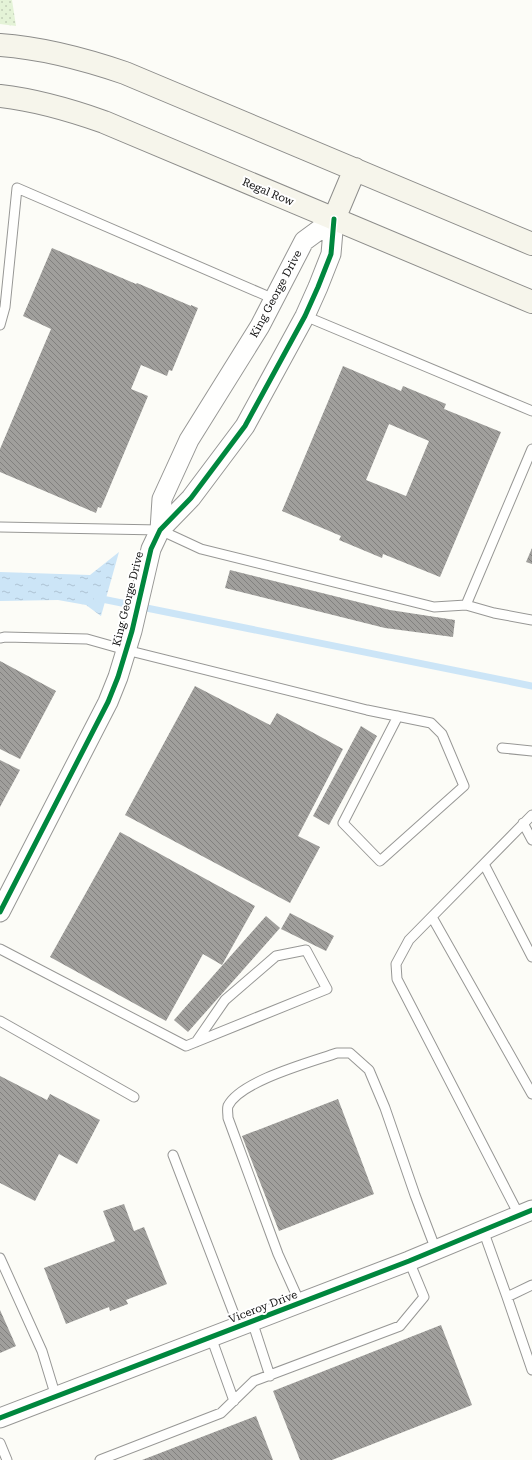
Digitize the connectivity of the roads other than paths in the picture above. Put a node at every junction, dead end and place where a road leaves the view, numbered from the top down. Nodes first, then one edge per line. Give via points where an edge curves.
1 (0, 45) edge
2 (0, 96) edge
3 (355, 169) junction
4 (334, 219) junction
5 (532, 244) edge
6 (274, 300) junction
7 (532, 302) edge
8 (305, 316) junction
9 (0, 325) edge
10 (532, 411) edge
11 (532, 449) edge
12 (0, 527) edge
13 (160, 530) junction
14 (466, 605) junction
15 (532, 620) edge
16 (0, 638) edge
17 (126, 650) junction
18 (398, 716) junction
19 (502, 748) dead end
20 (532, 751) edge
21 (532, 815) edge
22 (523, 823) junction
23 (532, 840) edge
24 (484, 864) junction
25 (0, 912) edge
26 (432, 917) junction
27 (0, 949) edge
28 (532, 957) edge
29 (0, 1021) edge
30 (196, 1042) junction
31 (532, 1094) edge
32 (134, 1097) dead end
33 (173, 1155) dead end
34 (525, 1212) edge
35 (483, 1230) junction
36 (436, 1250) junction
37 (0, 1258) edge
38 (409, 1261) junction
39 (532, 1286) edge
40 (507, 1296) junction
41 (300, 1303) junction
42 (245, 1324) junction
43 (211, 1337) junction
44 (532, 1370) edge
45 (270, 1376) junction
46 (56, 1397) junction
47 (234, 1401) junction
48 (0, 1418) edge
49 (0, 1444) edge
50 (6, 1460) edge
51 (100, 1460) edge

1 - 3 main road via 54,52 125,73
2 - 4 main road, Regal Row via 43,104 104,122
3 - 4 main road
3 - 5 main road
4 - 6 street, King George Drive via 304,241
4 - 7 main road, Regal Row
4 - 8 street, King George Drive via 331,254
6 - 9 lane via 18,188 5,307
6 - 13 street, King George Drive via 189,440 162,499
8 - 10 lane
8 - 13 street, King George Drive via 245,426 191,498
11 - 14 lane
12 - 13 lane
13 - 14 lane via 201,549 434,607
13 - 17 street, King George Drive via 151,549
14 - 15 lane
16 - 17 lane via 87,639
17 - 18 lane
17 - 25 street, King George Drive via 108,702 9,889
18 - 18 lane via 431,723 442,734 464,786 380,861 343,823
19 - 20 lane
21 - 22 lane
22 - 23 lane
22 - 24 lane
24 - 26 lane
24 - 28 lane
26 - 31 lane
26 - 34 lane via 409,940 396,964 397,979
27 - 30 lane via 186,1046
29 - 32 lane
30 - 30 lane via 327,989 306,950 276,956 225,1000
33 - 42 lane
34 - 35 street, Viceroy Drive
35 - 36 street, Viceroy Drive
35 - 40 lane
36 - 38 street, Viceroy Drive
36 - 41 lane via 369,1070 350,1053 337,1053 260,1080 233,1098 227,1107 228,1118 278,1254
37 - 46 lane via 42,1351
38 - 41 street, Viceroy Drive
38 - 45 lane via 424,1297 400,1326
39 - 40 lane
40 - 44 lane
41 - 42 street, Viceroy Drive
42 - 43 street, Viceroy Drive
42 - 45 lane
43 - 46 street, Viceroy Drive
43 - 47 lane
45 - 47 lane via 254,1381
46 - 48 street, Viceroy Drive
47 - 51 lane via 221,1413
49 - 50 lane

